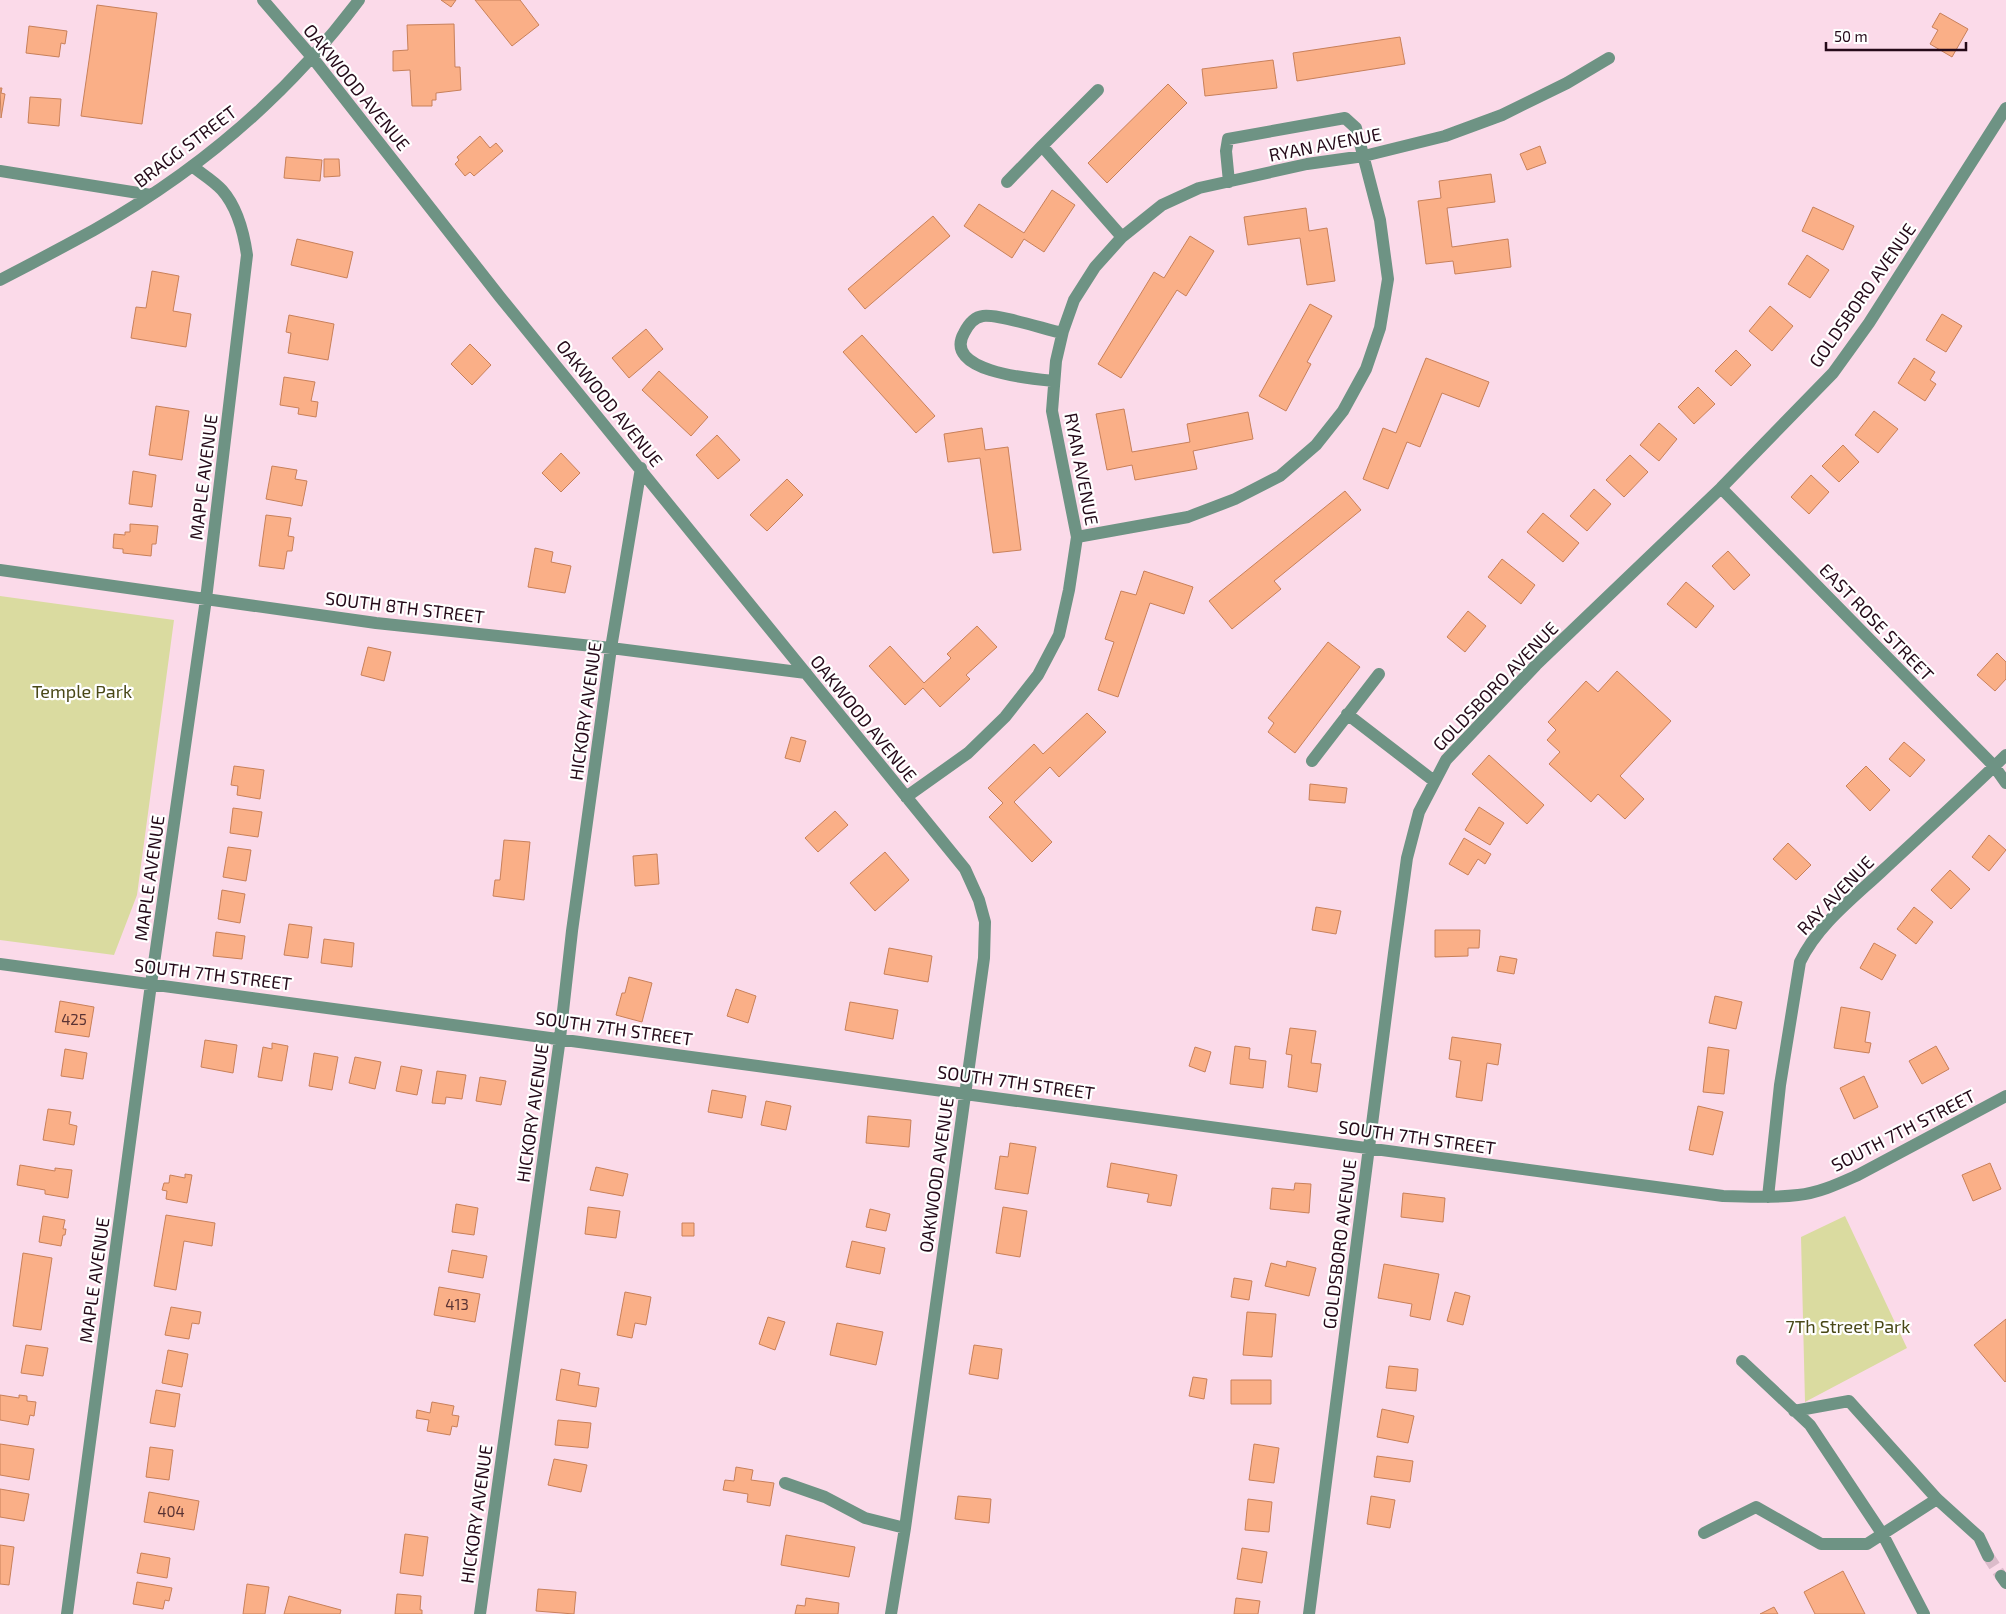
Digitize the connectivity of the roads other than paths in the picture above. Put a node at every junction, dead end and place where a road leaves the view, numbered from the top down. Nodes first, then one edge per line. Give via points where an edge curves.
1 (263, 0) edge
2 (359, 0) edge
3 (312, 58) junction
4 (1609, 58) dead end
5 (1098, 90) dead end
6 (2006, 108) edge
7 (1042, 146) junction
8 (1364, 156) junction
9 (192, 166) junction
10 (0, 171) edge
11 (1007, 182) dead end
12 (1229, 182) junction
13 (151, 195) junction
14 (1122, 237) junction
15 (0, 280) edge
16 (1062, 333) junction
17 (1054, 381) junction
18 (641, 468) junction
19 (1721, 488) junction
20 (1077, 537) junction
21 (0, 570) edge
22 (206, 599) junction
23 (611, 648) junction
24 (806, 673) junction
25 (1379, 674) dead end
26 (1348, 714) junction
27 (2006, 755) edge
28 (1312, 761) dead end
29 (1994, 766) junction
30 (1434, 781) junction
31 (2006, 783) edge
32 (906, 797) junction
33 (0, 964) edge
34 (151, 984) junction
35 (560, 1038) junction
36 (965, 1093) junction
37 (2006, 1096) edge
38 (1369, 1148) junction
39 (1768, 1197) junction
40 (1742, 1361) dead end
41 (1794, 1410) junction
42 (785, 1483) dead end
43 (1937, 1499) junction
44 (905, 1528) junction
45 (1704, 1533) dead end
46 (1883, 1535) junction
47 (1988, 1556) tunnel mouth
48 (67, 1614) edge
49 (480, 1614) edge
50 (891, 1614) edge
51 (1309, 1614) edge
52 (1924, 1614) edge

1 - 3 street, OAKWOOD AVENUE
2 - 3 street, BRAGG STREET
3 - 9 street, BRAGG STREET via 242,127
3 - 18 street, OAKWOOD AVENUE via 500,297
4 - 8 street, RYAN AVENUE via 1502,115 1445,136
5 - 7 street
6 - 19 street, GOLDSBORO AVENUE via 1833,373
7 - 11 street
7 - 14 street
8 - 12 street, RYAN AVENUE via 1307,164
8 - 12 street via 1356,128 1345,118 1262,132 1228,139
8 - 20 street via 1380,220 1388,279 1377,336 1366,369 1343,412 1316,445 1280,476 1235,499 1188,517
9 - 13 street, BRAGG STREET
9 - 22 street, MAPLE AVENUE via 223,191 243,233 247,255
10 - 13 street
12 - 14 street, RYAN AVENUE via 1199,188 1162,205
13 - 15 street, BRAGG STREET
14 - 16 street, RYAN AVENUE via 1095,267 1074,300
16 - 17 street, RYAN AVENUE
16 - 17 street via 983,316 974,319 962,336 962,352 976,366
17 - 20 street, RYAN AVENUE via 1052,411
18 - 23 street, HICKORY AVENUE
18 - 24 street, OAKWOOD AVENUE
19 - 29 street, EAST ROSE STREET
19 - 30 street, GOLDSBORO AVENUE via 1536,665 1446,760
20 - 32 street, RYAN AVENUE via 1059,634 1038,675 1005,717 968,752
21 - 22 street, SOUTH 8TH STREET
22 - 23 street, SOUTH 8TH STREET via 376,623
22 - 34 street, MAPLE AVENUE
23 - 24 street, SOUTH 8TH STREET
23 - 35 street, HICKORY AVENUE
24 - 32 street, OAKWOOD AVENUE
25 - 26 street
26 - 28 street
26 - 30 street
27 - 29 street, RAY AVENUE
29 - 31 street, EAST ROSE STREET
29 - 39 street, RAY AVENUE via 1850,900 1807,947 1800,962 1780,1085
30 - 38 street, GOLDSBORO AVENUE via 1418,812 1407,858
32 - 36 street, OAKWOOD AVENUE via 965,869 985,922 984,958
33 - 34 street, SOUTH 7TH STREET
34 - 35 street, SOUTH 7TH STREET
34 - 48 street, MAPLE AVENUE
35 - 36 street, SOUTH 7TH STREET
35 - 49 street, HICKORY AVENUE
36 - 38 street, SOUTH 7TH STREET
36 - 44 street, OAKWOOD AVENUE
37 - 39 street, SOUTH 7TH STREET via 1858,1175 1800,1195
38 - 39 street, SOUTH 7TH STREET via 1724,1196
38 - 51 street, GOLDSBORO AVENUE
40 - 41 street
41 - 43 street via 1849,1401
41 - 46 street via 1810,1425
42 - 44 street via 825,1497 865,1518
43 - 46 street
43 - 47 street via 1979,1537
44 - 50 street, OAKWOOD AVENUE
45 - 46 street via 1756,1507 1821,1544 1867,1544
46 - 52 street

